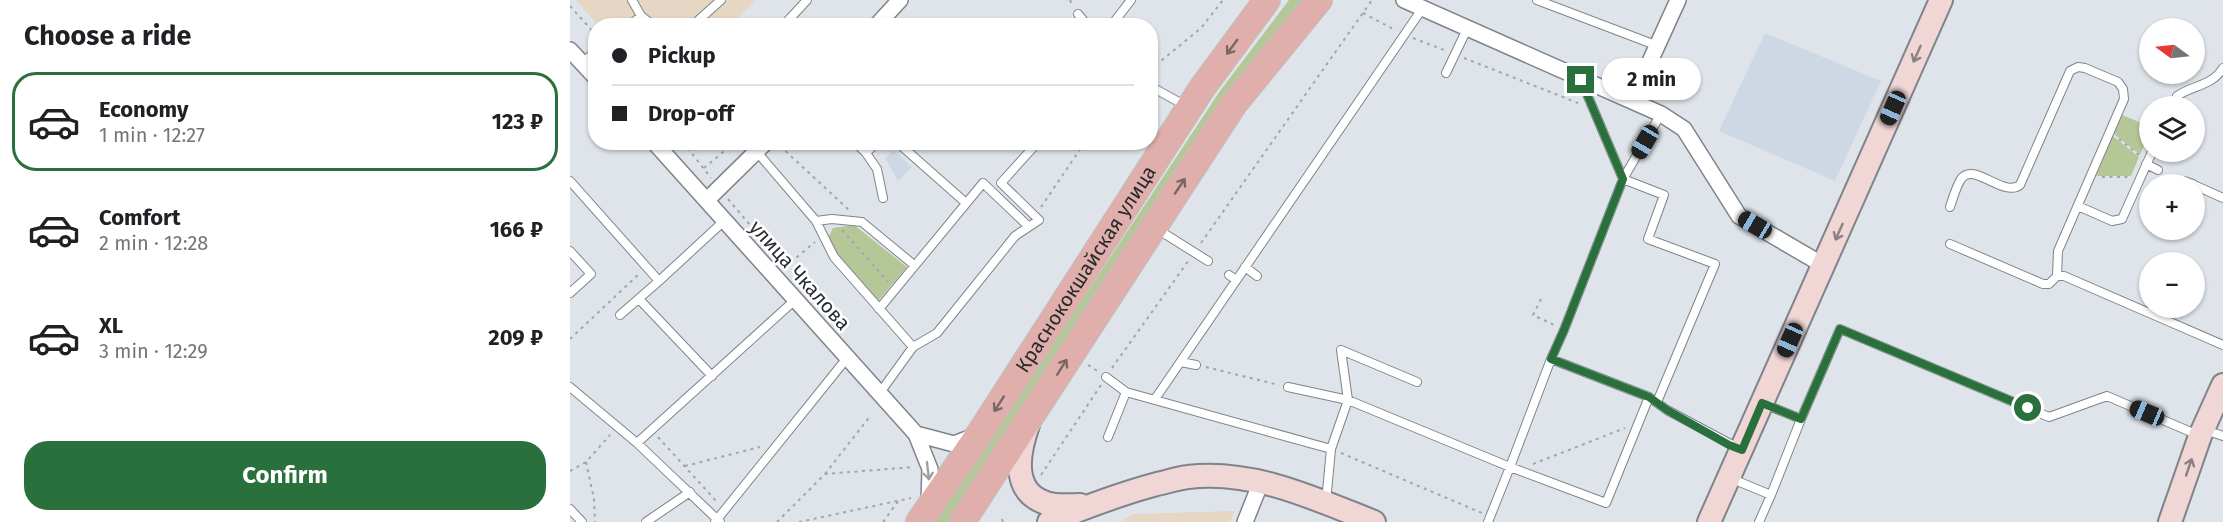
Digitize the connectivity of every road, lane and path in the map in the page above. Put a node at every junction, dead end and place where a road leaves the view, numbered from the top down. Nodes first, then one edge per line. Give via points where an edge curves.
1 (632, 0) edge
2 (721, 0) edge
3 (807, 0) edge
4 (900, 0) edge
5 (1131, 0) edge
6 (1223, 0) edge
7 (1266, 0) edge
8 (1319, 0) edge
9 (1372, 0) edge
10 (1404, 0) edge
11 (1537, 0) edge
12 (1678, 0) edge
13 (1941, 0) edge
14 (570, 6) edge
15 (1422, 9) junction
16 (1363, 13) junction
17 (1078, 14) dead end
18 (641, 16) junction
19 (639, 18) edge
20 (644, 18) edge
21 (701, 18) edge
22 (790, 18) edge
23 (883, 18) edge
24 (1081, 18) edge
25 (1118, 18) edge
26 (588, 26) edge
27 (1467, 29) junction
28 (1404, 35) junction
29 (1658, 46) junction
30 (570, 50) edge
31 (1455, 55) junction
32 (588, 58) edge
33 (582, 63) junction
34 (1158, 63) edge
35 (2223, 68) edge
36 (588, 69) edge
37 (1446, 73) dead end
38 (1581, 80) junction
39 (1158, 90) edge
40 (2183, 96) edge
41 (1632, 101) junction
42 (1190, 108) junction
43 (1593, 108) junction
44 (1661, 114) junction
45 (2110, 132) junction
46 (661, 150) edge
47 (725, 150) edge
48 (759, 150) edge
49 (764, 150) edge
50 (785, 150) edge
51 (863, 150) edge
52 (869, 150) edge
53 (906, 150) edge
54 (1031, 150) edge
55 (1080, 150) edge
56 (866, 153) junction
57 (2147, 163) junction
58 (704, 168) dead end
59 (2158, 170) dead end
60 (2142, 174) edge
61 (2090, 177) junction
62 (2139, 177) edge
63 (1623, 179) junction
64 (570, 181) edge
65 (2139, 182) edge
66 (2205, 190) edge
67 (883, 198) dead end
68 (2223, 198) edge
69 (707, 200) junction
70 (966, 203) junction
71 (2078, 206) junction
72 (1950, 207) dead end
73 (1035, 216) junction
74 (832, 219) junction
75 (724, 221) junction
76 (816, 221) junction
77 (862, 222) junction
78 (1028, 226) junction
79 (1153, 226) junction
80 (824, 234) junction
81 (1950, 244) dead end
82 (570, 251) edge
83 (1194, 252) junction
84 (1208, 261) dead end
85 (914, 265) junction
86 (1823, 265) junction
87 (646, 266) junction
88 (785, 267) dead end
89 (1245, 267) junction
90 (1229, 275) dead end
91 (1257, 276) dead end
92 (2057, 276) junction
93 (1236, 280) junction
94 (659, 281) junction
95 (895, 289) junction
96 (570, 293) edge
97 (639, 299) junction
98 (1541, 299) dead end
99 (795, 300) junction
100 (879, 309) junction
101 (620, 315) dead end
102 (1564, 330) junction
103 (570, 339) edge
104 (2223, 345) edge
105 (913, 347) junction
106 (847, 358) junction
107 (1551, 359) junction
108 (1084, 362) dead end
109 (1181, 362) junction
110 (1196, 365) joint
111 (712, 376) junction
112 (1106, 377) junction
113 (1417, 382) dead end
114 (2223, 385) edge
115 (570, 387) edge
116 (1288, 387) joint
117 (1126, 392) junction
118 (879, 394) junction
119 (1649, 397) junction
120 (1155, 399) junction
121 (1348, 400) junction
122 (1658, 402) junction
123 (1762, 403) junction
124 (871, 415) dead end
125 (1030, 417) junction
126 (1801, 419) junction
127 (1640, 423) junction
128 (617, 427) junction
129 (652, 430) junction
130 (980, 433) junction
131 (916, 434) junction
132 (2208, 434) edge
133 (1108, 437) dead end
134 (637, 443) junction
135 (779, 443) junction
136 (1331, 449) junction
137 (1742, 450) junction
138 (586, 462) junction
139 (685, 466) junction
140 (1510, 466) junction
141 (913, 468) dead end
142 (1519, 470) junction
143 (570, 471) edge
144 (825, 474) junction
145 (1729, 478) junction
146 (1036, 482) dead end
147 (1261, 482) junction
148 (690, 492) junction
149 (1771, 495) junction
150 (899, 500) junction
151 (1326, 503) junction
152 (1090, 505) junction
153 (570, 509) edge
154 (920, 509) edge
155 (724, 510) junction
156 (968, 513) edge
157 (1489, 519) edge
158 (717, 521) edge
159 (582, 522) edge
160 (595, 522) edge
161 (646, 522) edge
162 (777, 522) edge
163 (799, 522) edge
164 (883, 522) edge
165 (1049, 522) edge
166 (1245, 522) edge
167 (1374, 522) edge
168 (1709, 522) edge
169 (1759, 522) edge
170 (2170, 522) edge

1 - 18 lane
2 - 21 lane
3 - 22 lane
4 - 23 street
5 - 25 lane
6 - 34 path via 1201,28
7 -> 42 main road, Краснококшайская улица
79 -> 8 main road, Краснококшайская улица via 1234,104
9 - 16 path
10 - 15 street
11 - 29 lane
12 - 29 street
13 -> 86 street
14 - 26 path
15 - 27 street
15 - 28 lane
16 - 28 path
16 - 83 path
17 - 24 lane
18 - 19 lane
18 - 20 lane
27 - 31 lane
27 - 38 street
28 - 31 path
28 - 89 lane
29 - 41 street
30 - 33 street
31 - 37 lane
31 - 43 path
32 - 33 lane
33 - 36 street
35 - 40 lane via 2210,82
38 - 41 street
38 - 43 lane
39 - 42 lane
41 - 44 street
42 -> 130 main road, Краснококшайская улица
43 - 63 lane
44 - 63 lane
44 - 86 street via 1684,129 1739,216
45 - 57 path
45 - 61 lane
45 - 72 lane via 2124,99 2121,85 2085,68 2073,69 2067,74 2020,185 2008,188 1968,174
46 - 69 street, улица Чкалова
47 - 58 path
48 - 69 street
49 - 76 lane
50 - 77 path
51 - 56 lane
52 - 56 lane
53 - 70 lane
54 - 73 lane via 1001,183
55 - 73 path
56 - 67 lane via 877,169
57 - 59 lane
57 - 60 lane
61 - 62 path
61 - 71 lane
63 - 102 lane
63 - 122 lane via 1664,195 1648,239 1715,264
64 - 87 lane
65 - 71 lane via 2119,221
66 - 68 lane
69 - 75 street, улица Чкалова
70 - 78 lane via 983,183
70 - 85 lane
71 - 92 lane via 2058,251
73 - 78 lane via 1038,220
74 - 76 lane
74 - 77 lane
74 - 95 path
75 - 94 lane
75 - 99 street, улица Чкалова
76 - 80 lane
77 - 85 lane
78 - 105 lane via 937,333
79 - 83 lane
125 -> 79 main road, Краснококшайская улица
80 - 88 path
80 - 100 lane via 834,257
81 - 92 lane via 2043,284 2051,283
82 - 96 lane via 591,274
83 - 84 lane
83 - 112 path
85 - 95 lane
86 - 123 street
87 - 94 lane
87 - 103 path
89 - 91 lane
89 - 93 lane
90 - 93 lane
92 - 104 lane
93 - 109 lane
94 - 97 lane
95 - 100 lane
97 - 101 lane
97 - 111 lane
98 - 102 path via 1533,315
99 - 106 street, улица Чкалова
99 - 111 lane
100 - 105 lane
102 - 107 lane
105 - 118 lane
106 - 118 street, улица Чкалова
106 - 135 lane
107 - 119 lane
107 - 140 lane
108 - 112 path
109 - 110 lane
109 - 120 lane
110 - 116 path
111 - 129 lane
112 - 117 lane
112 - 146 path
113 - 121 lane via 1341,350
114 - 132 street
115 - 128 lane
116 - 121 lane
117 - 120 lane
117 - 133 lane
118 - 131 street, улица Чкалова
119 - 122 lane
119 - 127 lane
120 - 136 lane
121 - 136 lane
121 - 140 lane
122 - 137 lane
123 - 126 lane
123 - 137 street
124 - 144 path
125 - 152 street via 1019,472 1023,486 1039,500 1055,505
125 - 156 main road, Краснококшайская улица
126 - 132 lane via 1840,329 2049,417 2108,396
126 - 149 lane
127 - 142 path
127 - 142 lane via 1606,503
128 - 134 lane
128 - 138 path
129 - 134 lane
129 - 139 path
130 - 131 street via 954,444
130 - 154 main road, Краснококшайская улица
131 -> 154 street, улица Чкалова via 930,469
170 -> 132 street
134 - 148 lane
135 - 139 path
135 - 155 lane
136 - 151 lane
136 - 157 path
137 - 145 street
138 - 143 path
138 - 160 path
139 - 155 path
140 - 142 lane
140 - 157 lane
141 - 144 path
144 - 162 path
145 - 149 lane
145 - 168 street
147 - 151 street
147 - 152 street via 1223,476 1188,477
147 - 166 street
148 - 158 lane
148 - 161 lane
149 - 169 lane
150 - 154 path
150 - 163 path
150 - 164 path
151 - 167 street
152 - 165 street
153 - 159 lane
155 - 158 lane

